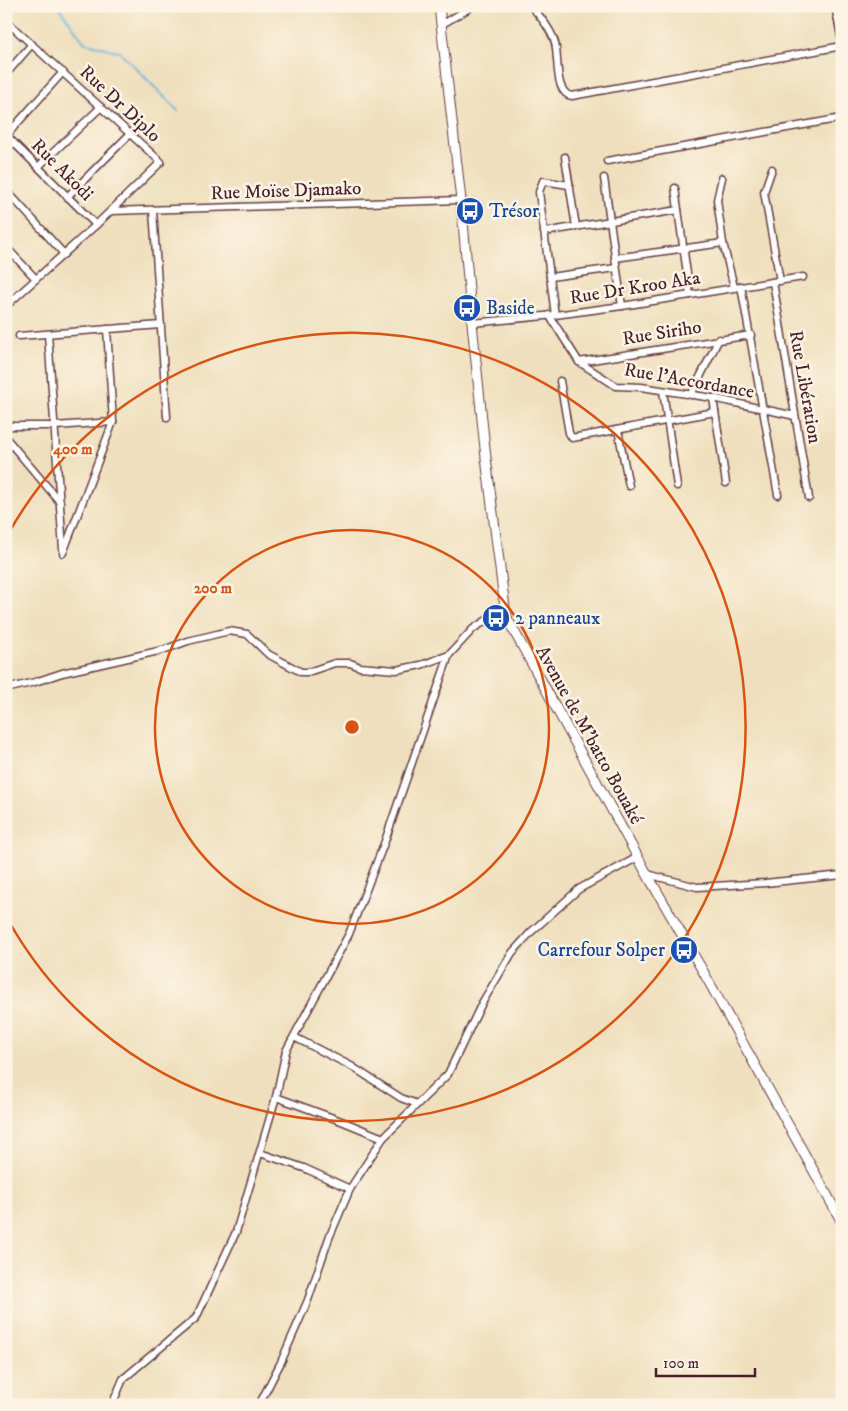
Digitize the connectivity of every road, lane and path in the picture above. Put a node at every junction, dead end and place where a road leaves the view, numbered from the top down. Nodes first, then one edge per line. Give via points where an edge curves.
1 (439, 6) edge
2 (473, 6) edge
3 (531, 6) edge
4 (835, 6) edge
5 (6, 21) edge
6 (440, 25) junction
7 (842, 40) edge
8 (32, 44) junction
9 (842, 46) edge
10 (63, 72) junction
11 (6, 74) edge
12 (101, 107) junction
13 (842, 118) edge
14 (130, 134) junction
15 (7, 136) edge
16 (565, 157) dead end
17 (607, 161) dead end
18 (38, 167) junction
19 (772, 169) dead end
20 (604, 178) dead end
21 (722, 178) dead end
22 (569, 185) junction
23 (675, 188) dead end
24 (6, 190) edge
25 (67, 197) junction
26 (461, 200) junction
27 (153, 210) junction
28 (678, 210) junction
29 (111, 211) junction
30 (610, 221) junction
31 (96, 225) junction
32 (576, 227) junction
33 (544, 232) junction
34 (724, 243) junction
35 (6, 247) edge
36 (683, 248) junction
37 (64, 254) junction
38 (615, 258) junction
39 (616, 268) junction
40 (550, 277) junction
41 (803, 277) dead end
42 (36, 279) junction
43 (776, 281) junction
44 (738, 287) junction
45 (690, 295) junction
46 (6, 306) edge
47 (622, 306) junction
48 (552, 315) junction
49 (472, 323) junction
50 (161, 325) junction
51 (107, 329) junction
52 (48, 334) junction
53 (751, 335) junction
54 (19, 336) dead end
55 (719, 339) junction
56 (579, 362) junction
57 (560, 381) dead end
58 (664, 391) junction
59 (691, 395) junction
60 (713, 398) junction
61 (764, 410) junction
62 (715, 412) junction
63 (794, 416) junction
64 (167, 417) dead end
65 (668, 421) junction
66 (113, 422) junction
67 (6, 426) edge
68 (55, 426) junction
69 (618, 430) junction
70 (6, 438) edge
71 (726, 483) dead end
72 (628, 486) dead end
73 (677, 486) dead end
74 (778, 495) dead end
75 (809, 498) dead end
76 (60, 502) junction
77 (505, 608) junction
78 (448, 655) junction
79 (6, 688) edge
80 (638, 857) junction
81 (647, 874) junction
82 (842, 875) edge
83 (294, 1037) junction
84 (276, 1097) junction
85 (417, 1104) junction
86 (383, 1138) junction
87 (260, 1153) junction
88 (350, 1189) junction
89 (842, 1222) edge
90 (112, 1405) edge
91 (259, 1405) edge

1 - 6 street, Avenue de M'batto Bouaké
2 - 6 street
3 - 9 street via 555,43 559,82 567,96
4 - 7 street
5 - 8 street, Rue Dr Diplo
6 - 26 street, Avenue de M'batto Bouaké
8 - 10 street, Rue Dr Diplo
8 - 11 street
10 - 12 street, Rue Dr Diplo
10 - 15 street
12 - 14 street, Rue Dr Diplo
12 - 18 street
13 - 17 street
14 - 25 street
14 - 29 street, Rue Dr Diplo via 161,162
15 - 18 street, Rue Akodi
16 - 22 street
18 - 25 street, Rue Akodi
19 - 43 street, Rue Libération via 764,192
20 - 30 street
21 - 34 street via 717,200
22 - 32 street
22 - 33 street via 543,181 539,192
23 - 28 street
24 - 37 street
25 - 31 street, Rue Akodi
26 - 27 street, Rue Moïse Djamako
26 - 49 street, Avenue de M'batto Bouaké
27 - 29 street, Rue Moïse Djamako
27 - 50 street
28 - 30 street
28 - 36 street
29 - 31 street
30 - 32 street
30 - 38 street
31 - 37 street
32 - 33 street
33 - 40 street
34 - 36 street
34 - 44 street
35 - 42 street
36 - 38 street
36 - 45 street
37 - 42 street
38 - 39 street
39 - 40 street
39 - 47 street
40 - 48 street
41 - 43 street, Rue Dr Kroo Aka
42 - 46 street
43 - 44 street, Rue Dr Kroo Aka
43 - 63 street, Rue Libération
44 - 45 street, Rue Dr Kroo Aka
44 - 53 street
45 - 47 street, Rue Dr Kroo Aka
47 - 48 street, Rue Dr Kroo Aka
48 - 49 street, Rue Dr Kroo Aka
48 - 56 street, Rue l'Accordance
49 - 77 street, Avenue de M'batto Bouaké
50 - 51 street
50 - 64 street
51 - 52 street
51 - 66 street
52 - 54 street
52 - 68 street
53 - 55 street, Rue Siriho
53 - 61 street
55 - 56 street, Rue Siriho
55 - 59 street
56 - 58 street, Rue l'Accordance via 616,386
57 - 69 street via 572,438
58 - 59 street, Rue l'Accordance
58 - 65 street
59 - 60 street, Rue l'Accordance
60 - 61 street, Rue l'Accordance
60 - 62 street
61 - 63 street, Rue l'Accordance
61 - 74 street
62 - 65 street
62 - 71 street
63 - 75 street, Rue Libération
65 - 69 street
65 - 73 street
66 - 68 street
66 - 76 street via 63,554
67 - 68 street
68 - 76 street
69 - 72 street
70 - 76 street
77 - 78 street via 474,629
77 - 80 street, Avenue de M'batto Bouaké via 518,640
78 - 79 street via 396,670 335,663 301,672 268,654 247,634 229,630 164,650
78 - 83 street via 385,841 349,934
80 - 81 street, Avenue de M'batto Bouaké
80 - 85 street via 579,889 512,953 482,1003 448,1074
81 - 82 street via 697,887
81 - 89 street, Avenue de M'batto Bouaké
83 - 84 street via 286,1051
83 - 85 street
84 - 86 street
84 - 87 street
85 - 86 street
86 - 88 street
87 - 88 street
87 - 90 street via 236,1232 196,1318 123,1379
88 - 91 street via 308,1300

